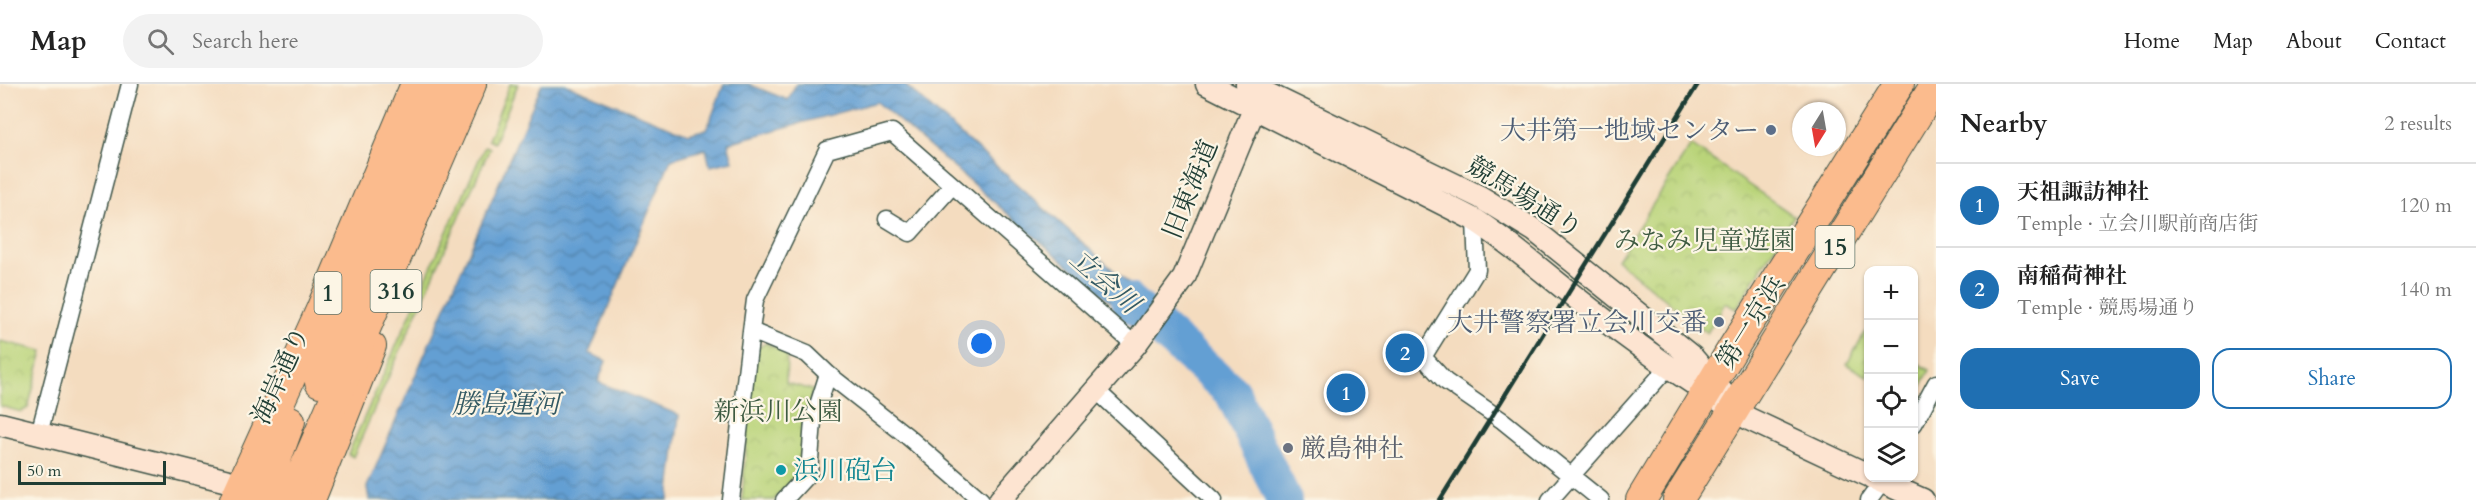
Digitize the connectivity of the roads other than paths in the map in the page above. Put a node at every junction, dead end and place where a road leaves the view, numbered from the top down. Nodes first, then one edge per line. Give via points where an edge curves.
1 (130, 84) edge
2 (406, 84) edge
3 (416, 84) edge
4 (446, 84) edge
5 (471, 84) edge
6 (485, 84) edge
7 (1207, 84) edge
8 (1900, 84) edge
9 (1257, 92) edge
10 (1932, 97) edge
11 (952, 186) junction
12 (887, 219) dead end
13 (1475, 220) junction
14 (321, 310) junction
15 (750, 331) junction
16 (1138, 342) junction
17 (1669, 366) junction
18 (828, 374) junction
19 (1936, 383) edge
20 (1710, 386) junction
21 (1096, 390) junction
22 (1735, 410) junction
23 (1918, 417) edge
24 (0, 424) edge
25 (39, 434) junction
26 (1864, 472) edge
27 (1571, 476) junction
28 (1876, 482) edge
29 (1885, 482) edge
30 (230, 494) edge
31 (261, 500) edge
32 (283, 500) edge
33 (291, 500) edge
34 (312, 500) edge
35 (731, 500) edge
36 (784, 500) edge
37 (981, 500) edge
38 (1000, 500) edge
39 (1214, 500) edge
40 (1550, 500) edge
41 (1601, 500) edge
42 (1641, 500) edge
43 (1678, 500) edge
44 (1869, 500) edge
45 (1923, 500) edge

1 - 25 street
2 - 30 main road, 海岸通り
3 - 14 highway, 1
4 - 32 highway via 317,389
5 - 33 highway, 1
6 - 34 main road, 316 via 378,332
7 - 9 street, 競馬場通り
8 - 10 street
8 - 20 highway, 第一京浜 / 15
9 - 13 street, 競馬場通り
9 - 16 street, 旧東海道 via 1184,278
9 - 20 street, 競馬場通り via 1508,213 1564,253 1692,357
10 - 22 highway, 第一京浜 / 15
11 - 12 street via 910,234
11 - 15 street via 892,132 827,150 755,300
11 - 16 street
13 - 17 street, 競馬場通り
13 - 27 street via 1477,270 1423,357 1445,381
14 - 30 highway, 1
14 - 31 highway via 284,440
15 - 18 street via 807,354
15 - 35 street
16 - 21 street
17 - 20 street, 競馬場通り
17 - 27 street
18 - 36 street via 813,421 809,473
18 - 37 street
19 - 23 street
20 - 22 street
20 - 42 highway, 第一京浜 / 15
21 - 38 street
21 - 39 street
22 - 26 street
22 - 43 highway, 第一京浜 / 15
24 - 25 street
25 - 30 street
27 - 40 street
27 - 41 street
28 - 44 street
29 - 45 street

